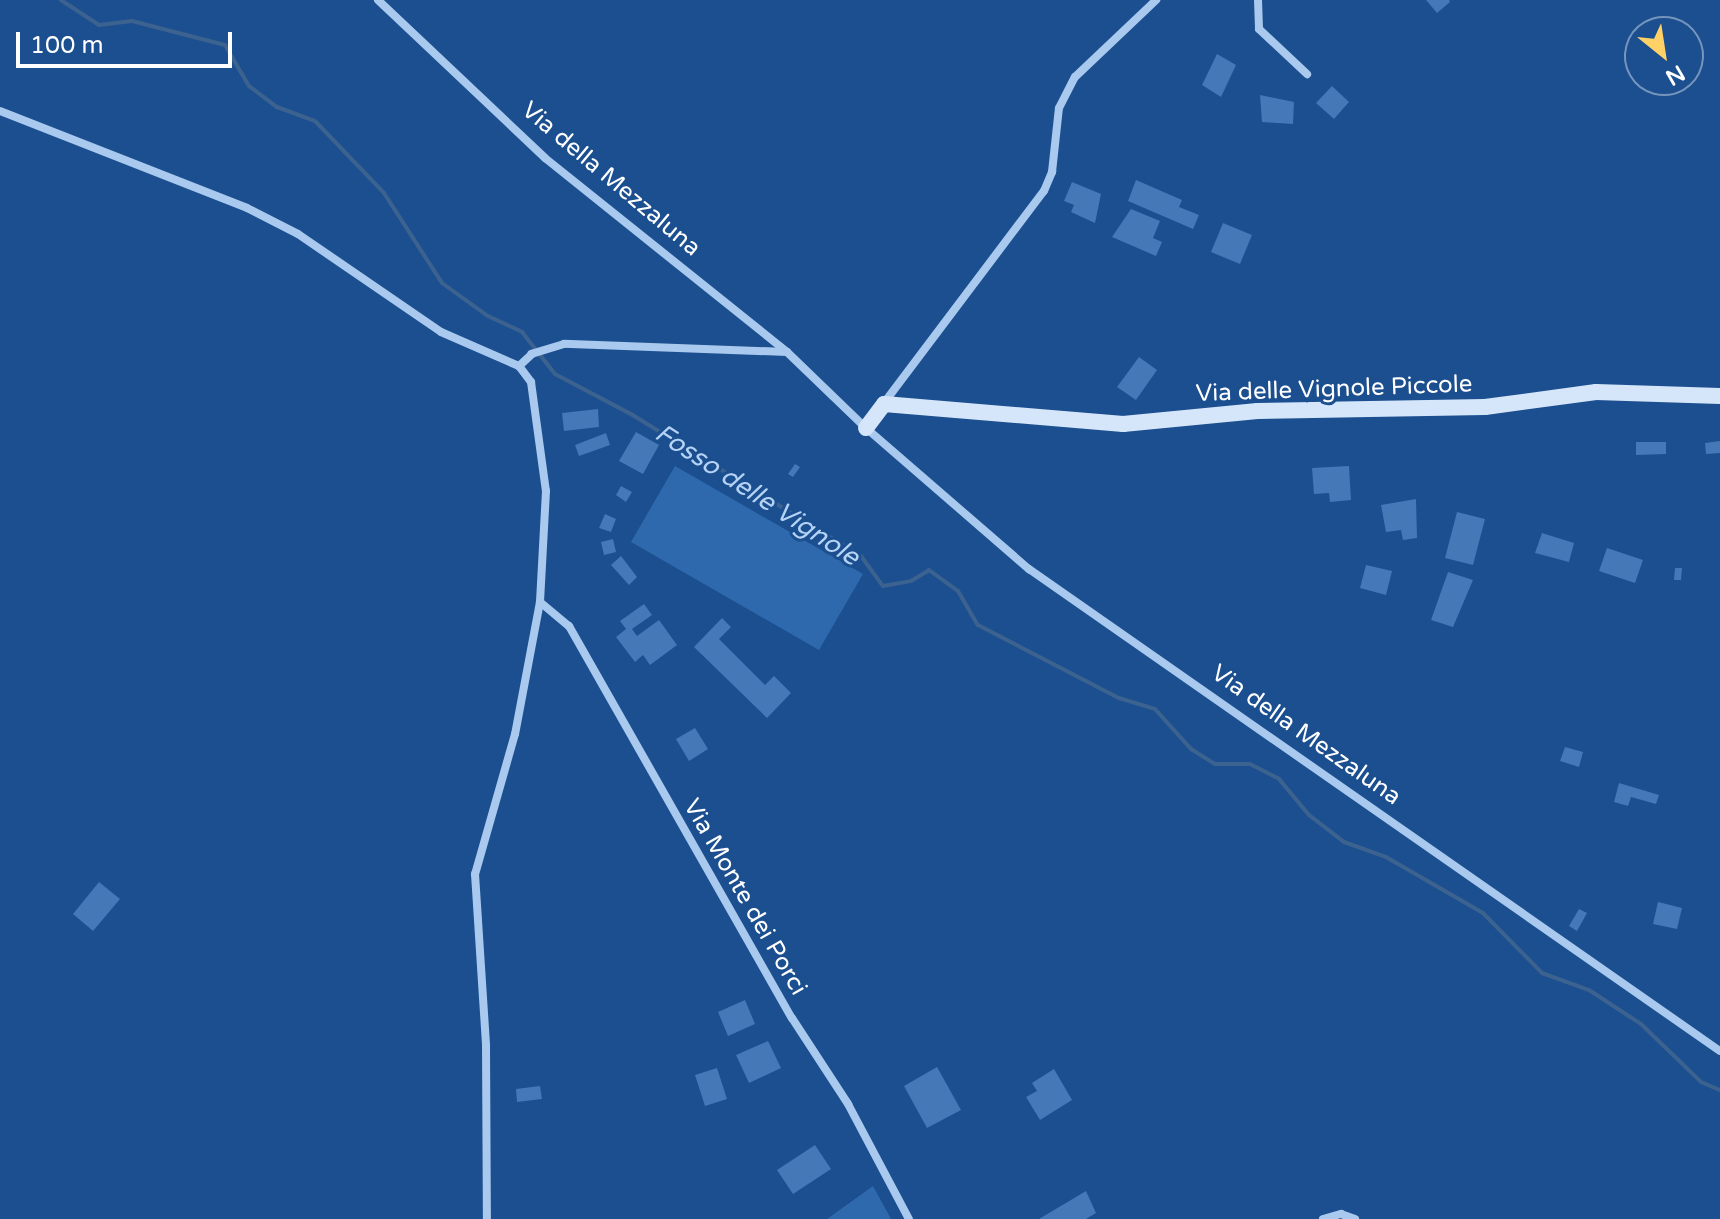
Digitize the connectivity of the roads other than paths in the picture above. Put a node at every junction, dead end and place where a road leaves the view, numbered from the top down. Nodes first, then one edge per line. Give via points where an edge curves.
1 (378, 0) edge
2 (1156, 0) edge
3 (1258, 0) edge
4 (1307, 74) dead end
5 (0, 111) edge
6 (787, 352) junction
7 (519, 366) junction
8 (1720, 396) edge
9 (884, 404) junction
10 (866, 428) junction
11 (540, 602) junction
12 (1720, 1051) edge
13 (487, 1219) edge
14 (909, 1219) edge
15 (1323, 1219) edge
16 (1355, 1219) edge

1 - 6 street, Via della Mezzaluna via 545,158
2 - 9 street via 1075,77 1059,108 1052,172 1044,191
3 - 4 street via 1259,29
5 - 7 street via 247,208 298,234 441,332
6 - 7 street via 564,344 532,354
6 - 10 street, Via della Mezzaluna
7 - 11 street via 531,382 539,412 546,491
8 - 9 street, Via delle Vignole Piccole via 1596,392 1485,407 1257,411 1123,424
9 - 10 street
10 - 12 street, Via della Mezzaluna via 1029,569
11 - 13 street via 515,734 475,874 486,1046
11 - 14 street, Via Monte dei Porci via 569,626 755,955 838,1087
15 - 16 street via 1341,1214

